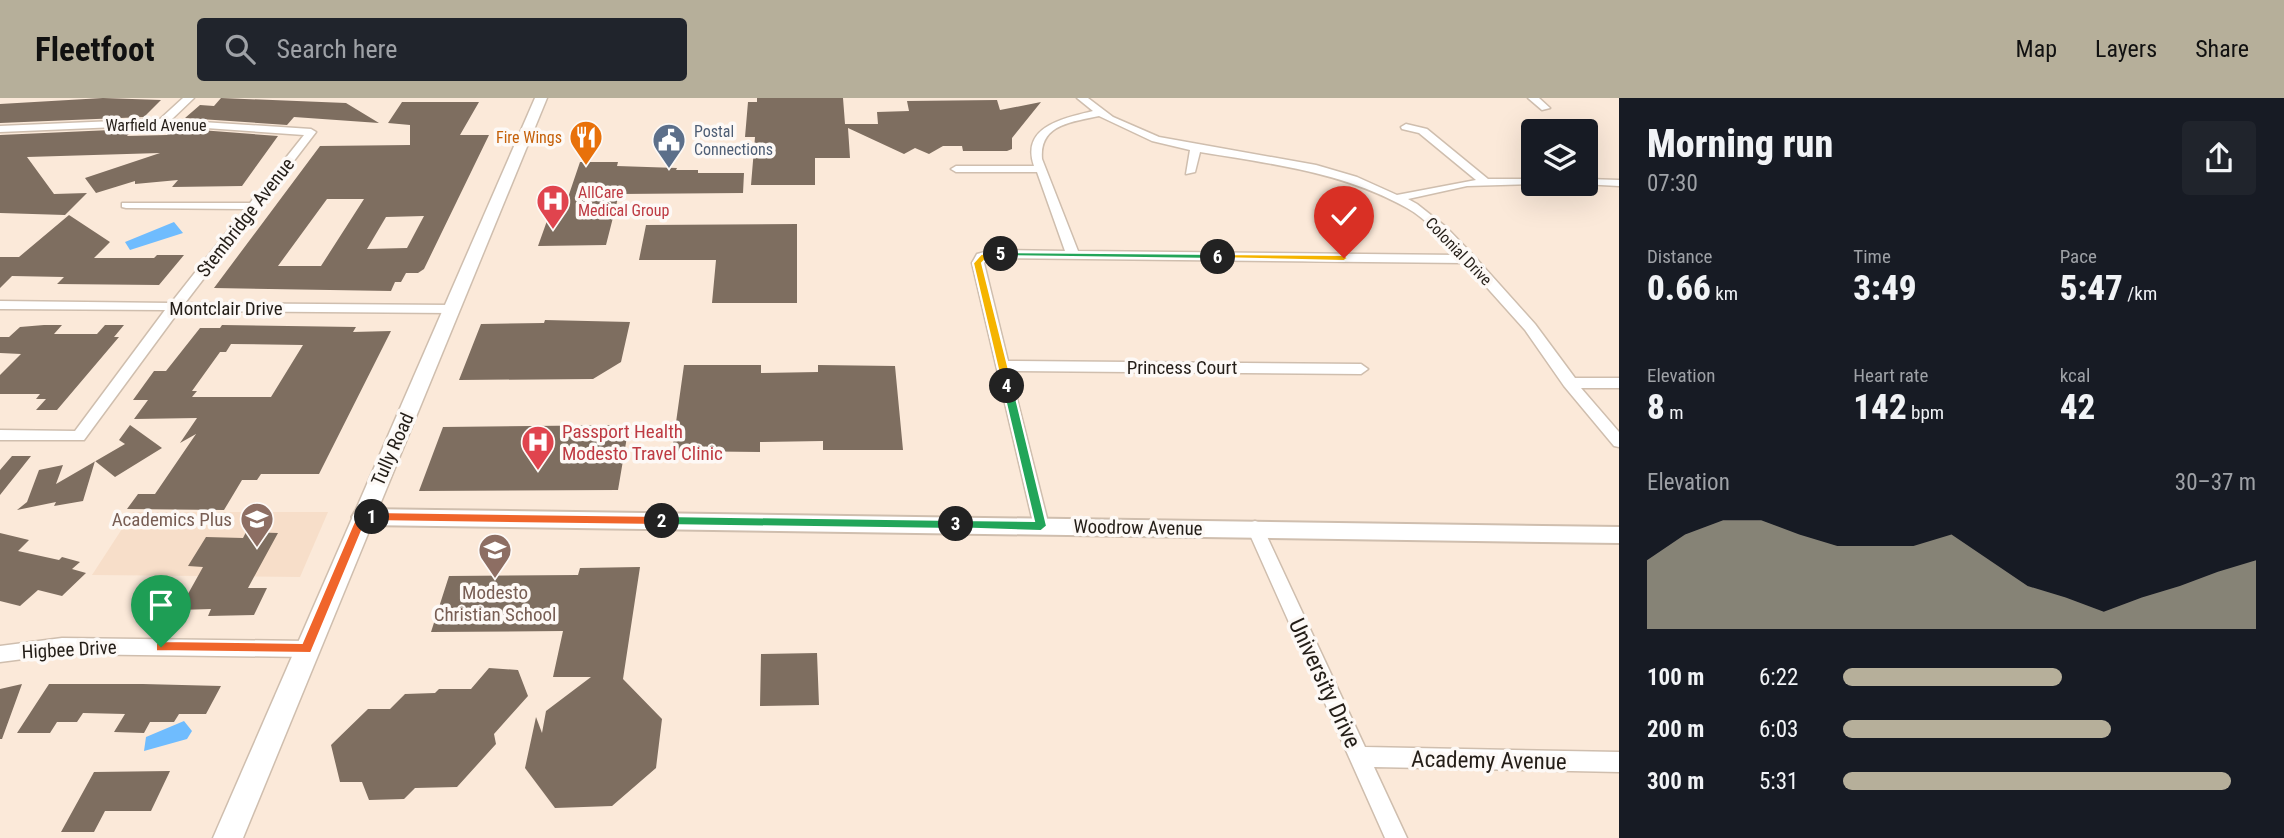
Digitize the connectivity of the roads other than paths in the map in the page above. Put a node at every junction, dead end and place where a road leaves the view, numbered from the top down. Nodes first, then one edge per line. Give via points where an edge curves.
1 (189, 98) edge
2 (541, 98) edge
3 (1082, 98) edge
4 (1532, 98) edge
5 (1545, 108) dead end
6 (1100, 113) junction
7 (163, 122) junction
8 (1406, 127) dead end
9 (0, 129) edge
10 (311, 132) joint
11 (1196, 148) junction
12 (956, 169) dead end
13 (1040, 169) junction
14 (1190, 172) dead end
15 (1484, 181) junction
16 (1521, 182) edge
17 (1598, 183) edge
18 (1619, 183) edge
19 (1398, 198) junction
20 (126, 205) dead end
21 (252, 206) junction
22 (1073, 255) junction
23 (1470, 260) junction
24 (0, 306) edge
25 (174, 308) junction
26 (452, 309) junction
27 (1002, 366) junction
28 (1361, 369) dead end
29 (1569, 383) junction
30 (1619, 383) edge
31 (0, 435) edge
32 (1619, 442) edge
33 (362, 517) junction
34 (1041, 526) junction
35 (1255, 528) junction
36 (1619, 535) edge
37 (307, 649) junction
38 (0, 654) edge
39 (1360, 757) junction
40 (1619, 762) edge
41 (228, 838) edge
42 (1396, 838) edge

1 - 7 street
2 - 26 main road, Tully Road
3 - 6 street, Colonial Drive
4 - 5 street
6 - 11 street, Colonial Drive via 1147,135
6 - 13 street via 1065,121 1041,135 1035,152
7 - 9 street, Warfield Avenue
7 - 10 street, Warfield Avenue
8 - 15 street via 1423,131
10 - 21 street, Stembridge Avenue
11 - 14 street
11 - 19 street, Colonial Drive via 1316,168
12 - 13 street
13 - 22 street
15 - 16 street
15 - 19 street
17 - 18 street
19 - 23 street, Colonial Drive via 1430,219
20 - 21 street
21 - 25 street, Stembridge Avenue
22 - 23 street
22 - 27 street via 981,257 978,263
23 - 29 street, Colonial Drive via 1547,348
24 - 25 street, Montclair Drive
25 - 26 street, Montclair Drive
25 - 31 street, Stembridge Avenue via 79,436
26 - 33 main road, Tully Road
27 - 28 street, Princess Court
27 - 34 street
29 - 30 street
29 - 32 street, Colonial Drive
33 - 34 street, Woodrow Avenue
33 - 37 main road, Tully Road
34 - 35 street, Woodrow Avenue
35 - 36 street, Woodrow Avenue
35 - 39 street, University Drive
37 - 38 street, Higbee Drive via 62,646
37 - 41 main road, Tully Road
39 - 40 street, Academy Avenue
39 - 42 street, University Drive

